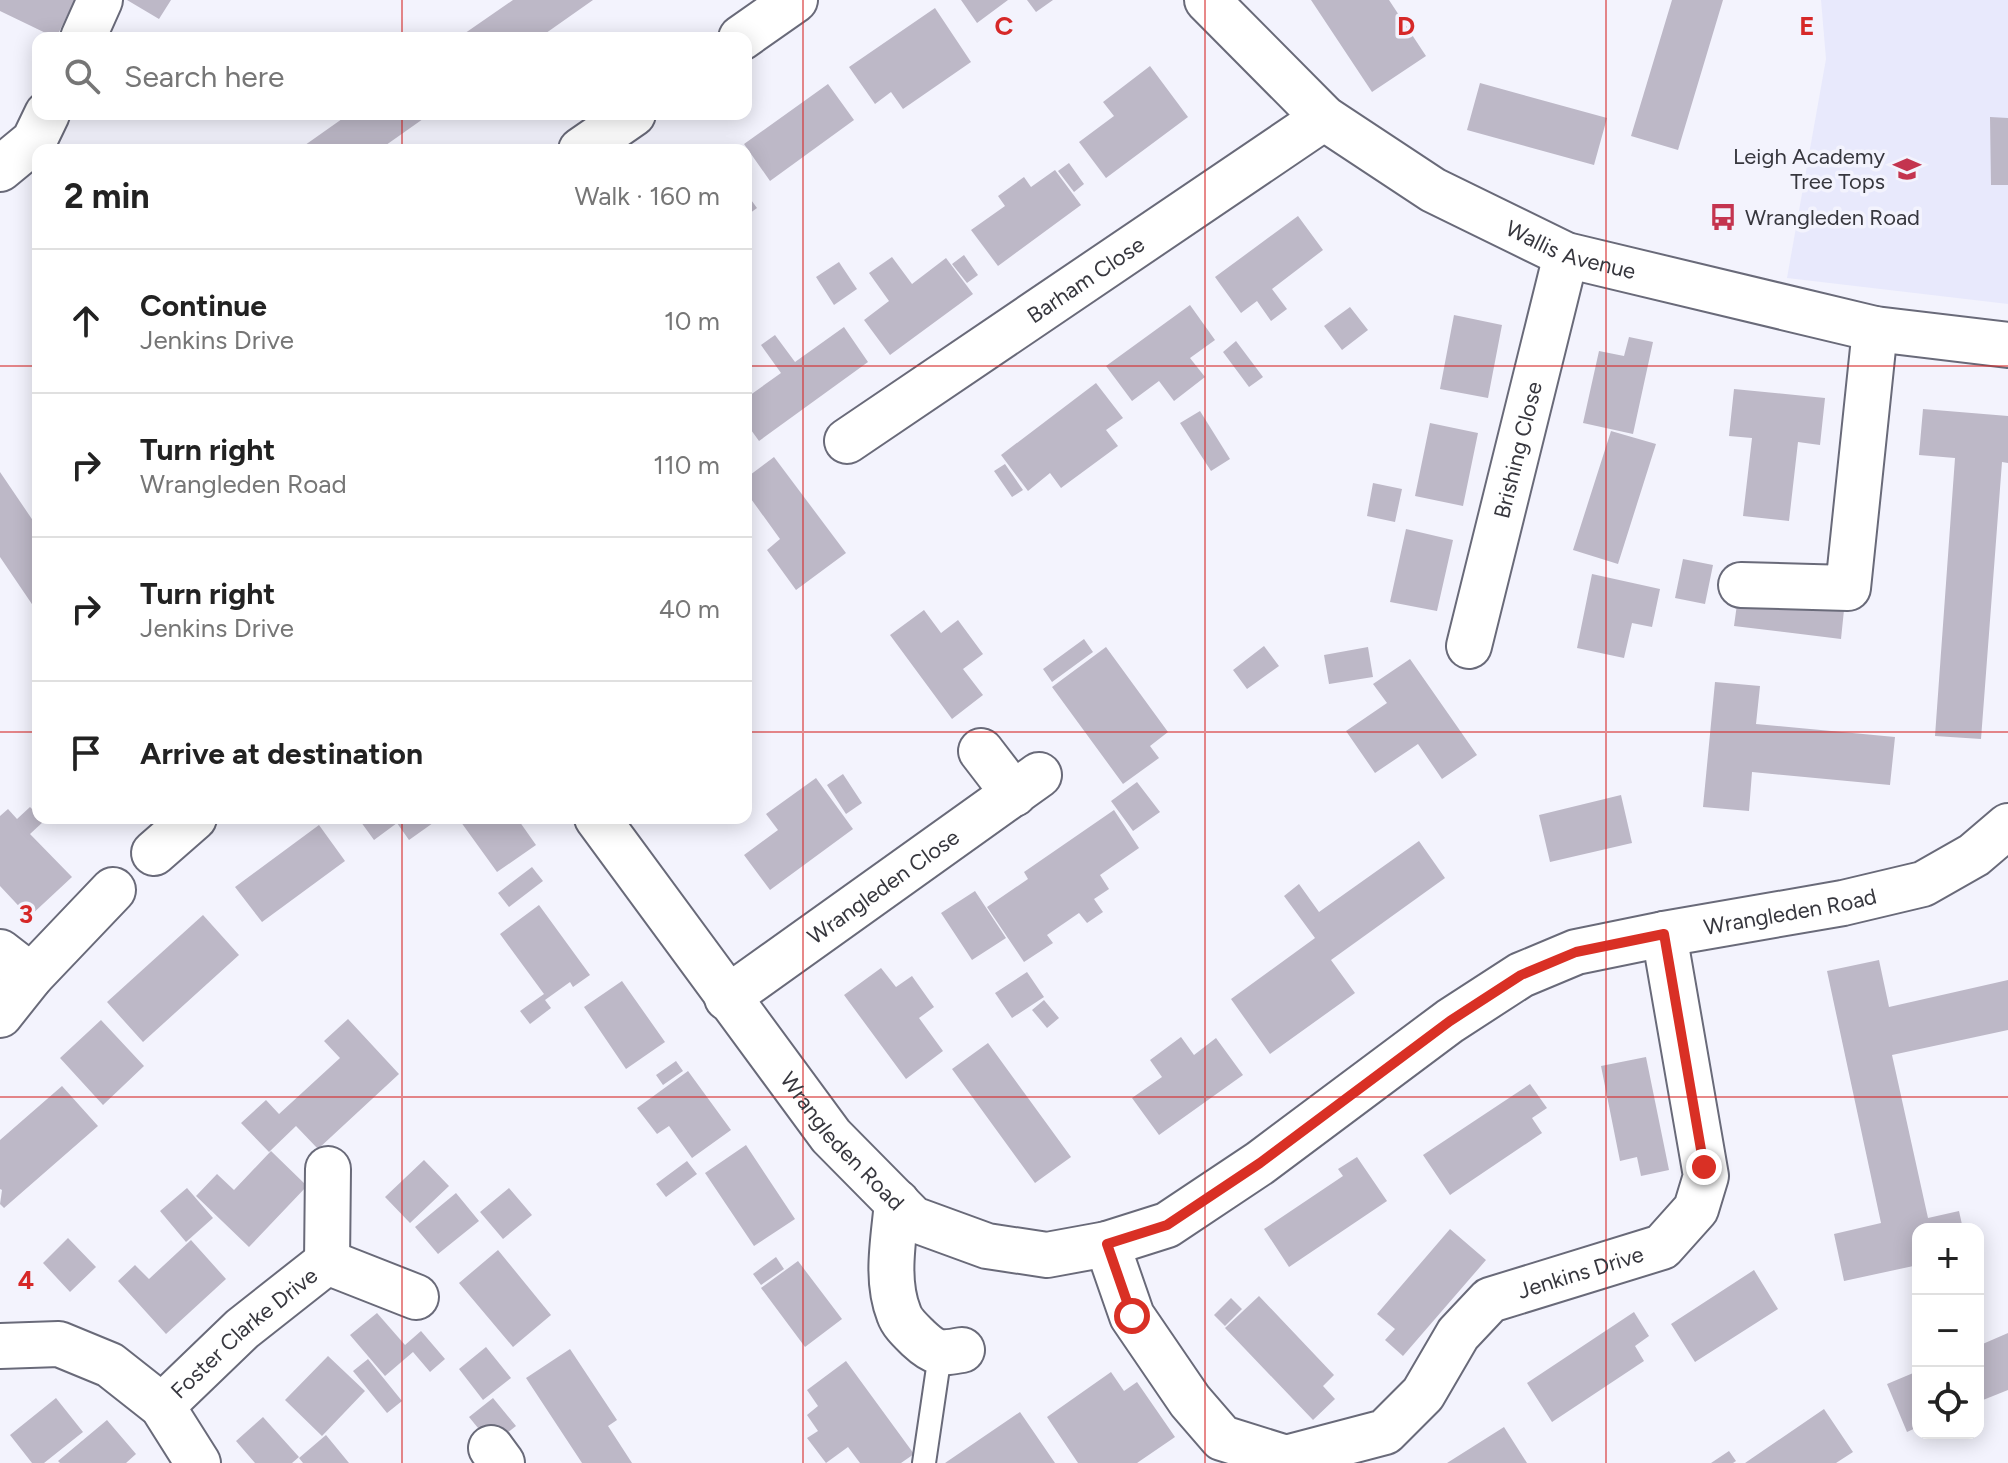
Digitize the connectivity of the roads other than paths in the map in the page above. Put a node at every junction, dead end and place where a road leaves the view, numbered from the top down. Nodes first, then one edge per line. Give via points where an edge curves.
1 (100, 0) edge
2 (795, 0) edge
3 (1207, 0) edge
4 (86, 32) edge
5 (750, 32) edge
6 (1324, 118) junction
7 (44, 120) edge
8 (624, 120) edge
9 (590, 144) edge
10 (0, 169) edge
11 (1566, 255) junction
12 (1875, 329) junction
13 (2008, 345) edge
14 (847, 441) dead end
15 (1741, 585) dead end
16 (1469, 646) dead end
17 (981, 751) dead end
18 (187, 824) edge
19 (601, 824) edge
20 (2008, 826) edge
21 (154, 853) dead end
22 (113, 890) dead end
23 (1664, 934) junction
24 (15, 964) edge
25 (727, 998) junction
26 (0, 1015) edge
27 (328, 1169) dead end
28 (897, 1202) junction
29 (1107, 1244) junction
30 (327, 1262) junction
31 (416, 1297) dead end
32 (0, 1346) edge
33 (951, 1352) joint
34 (162, 1406) junction
35 (1286, 1460) edge
36 (198, 1463) edge
37 (924, 1463) edge

1 - 4 street
2 - 5 street
3 - 6 street, Wallis Avenue
6 - 11 street, Wallis Avenue via 1433,190
6 - 14 street, Barham Close
7 - 10 street via 34,141
8 - 9 street
11 - 12 street, Wallis Avenue
11 - 16 street, Brishing Close
12 - 13 street, Wallis Avenue
12 - 15 street via 1848,588
17 - 25 street, Wrangleden Close via 1027,784
18 - 21 street
19 - 25 street, Wrangleden Road
20 - 23 street, Wrangleden Road via 1974,855 1923,884
22 - 24 street
23 - 29 street, Wrangleden Road via 1576,952 1521,975 1167,1225
23 - 35 street, Jenkins Drive via 1706,1176 1696,1209 1662,1247 1490,1300 1458,1334 1423,1394 1385,1432
24 - 26 street
25 - 28 street, Wrangleden Road via 831,1136
27 - 30 street, Foster Clarke Drive
28 - 29 street, Wrangleden Road via 913,1219 987,1246 1047,1255
28 - 33 street via 892,1287 899,1316 927,1346
29 - 35 street, Jenkins Drive via 1132,1316 1190,1401 1222,1438
30 - 31 street, Foster Clarke Drive
30 - 34 street, Foster Clarke Drive via 242,1329
32 - 34 street via 59,1344 110,1365
33 - 37 lane
34 - 36 street

